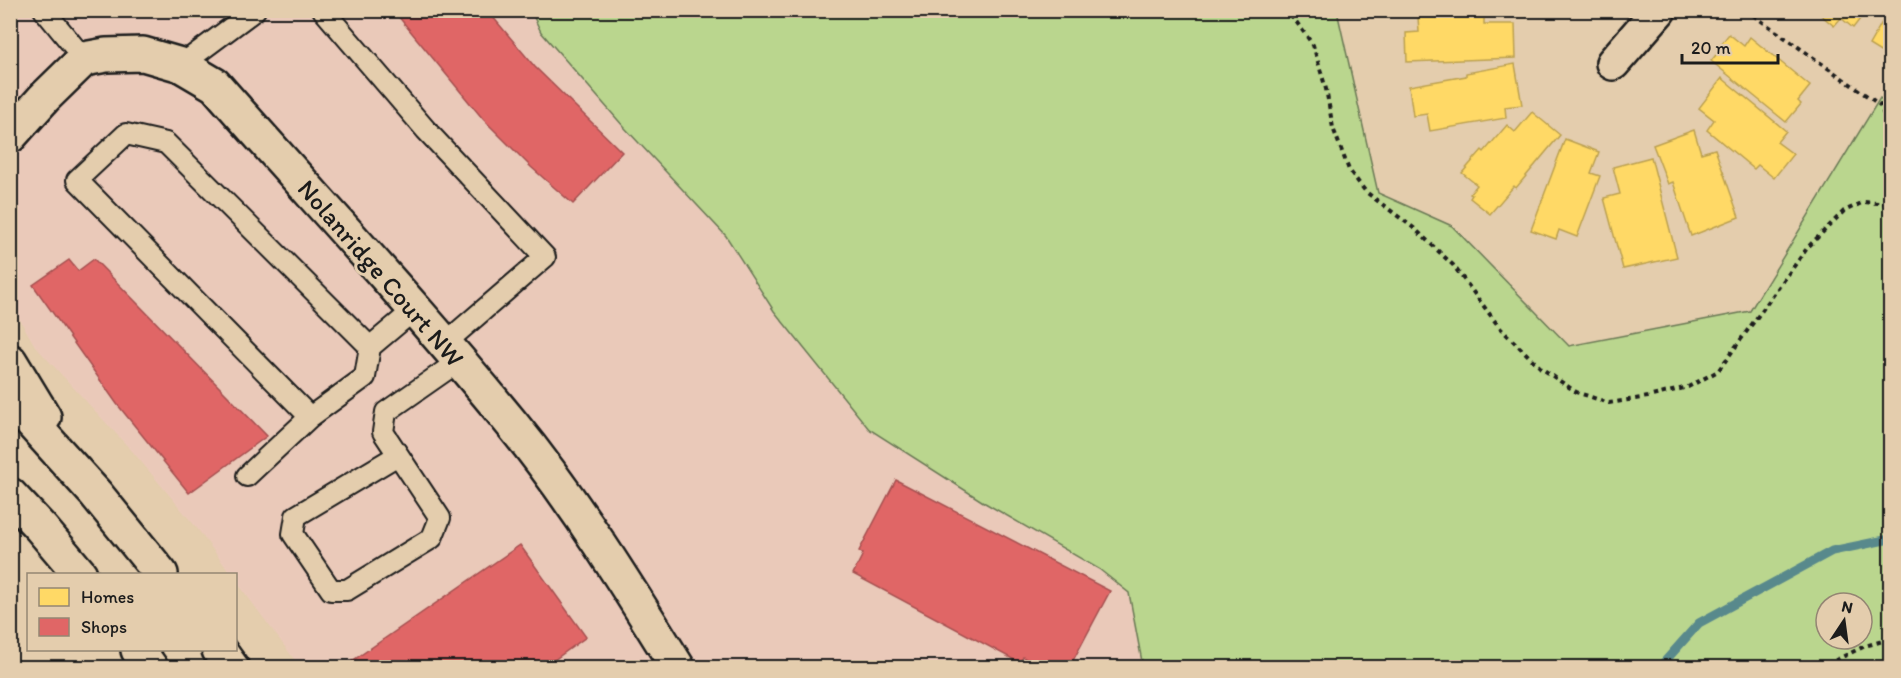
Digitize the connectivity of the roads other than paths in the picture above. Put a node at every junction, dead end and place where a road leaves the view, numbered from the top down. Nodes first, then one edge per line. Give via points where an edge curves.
1 (44, 10) edge
2 (255, 10) edge
3 (322, 10) edge
4 (1659, 10) edge
5 (84, 59) junction
6 (1613, 63) dead end
7 (181, 65) junction
8 (10, 136) edge
9 (414, 310) junction
10 (370, 347) junction
11 (451, 352) junction
12 (10, 361) edge
13 (10, 399) edge
14 (310, 417) junction
15 (398, 455) junction
16 (65, 459) junction
17 (247, 476) dead end
18 (10, 495) edge
19 (79, 573) edge
20 (160, 573) edge
21 (139, 651) edge
22 (220, 651) edge
23 (151, 668) edge
24 (232, 668) edge
25 (678, 668) edge

1 - 5 lane
2 - 7 lane
3 - 11 lane via 426,130 545,257
4 - 6 street
5 - 7 street, Nolanridge Court NW via 144,54
5 - 8 street
7 - 9 street, Nolanridge Court NW via 215,85
9 - 10 lane
9 - 11 street, Nolanridge Court NW
10 - 14 lane via 365,377
10 - 14 lane via 166,143 126,134 77,180
11 - 15 lane via 386,412 383,432
11 - 25 street, Nolanridge Court NW via 513,425 605,551
12 - 16 street
13 - 16 street
14 - 17 lane
15 - 15 lane via 440,518 432,538 347,590 331,590 293,534 296,516
16 - 20 street
18 - 19 street
21 - 23 street
22 - 24 street

